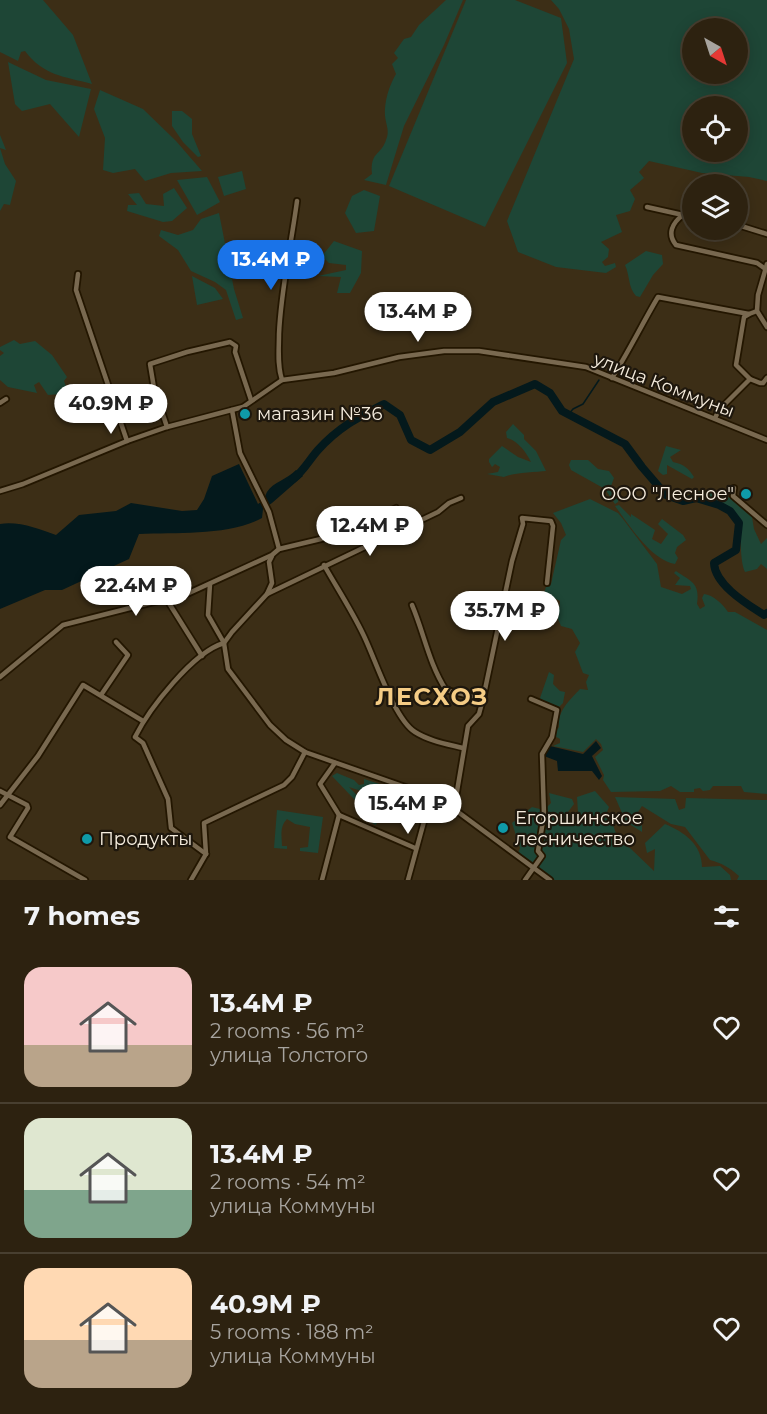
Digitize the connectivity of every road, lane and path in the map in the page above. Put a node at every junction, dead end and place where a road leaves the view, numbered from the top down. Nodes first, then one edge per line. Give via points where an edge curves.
1 (297, 201) dead end
2 (647, 207) dead end
3 (682, 215) edge
4 (682, 216) edge
5 (748, 228) edge
6 (767, 234) edge
7 (766, 266) edge
8 (78, 274) dead end
9 (757, 311) junction
10 (749, 314) junction
11 (767, 327) edge
12 (612, 378) junction
13 (767, 378) edge
14 (750, 379) junction
15 (282, 380) junction
16 (6, 399) dead end
17 (251, 400) junction
18 (0, 404) edge
19 (232, 410) junction
20 (715, 418) junction
21 (167, 427) junction
22 (767, 440) edge
23 (127, 441) junction
24 (734, 488) dead end
25 (0, 491) edge
26 (461, 498) dead end
27 (396, 508) dead end
28 (767, 525) edge
29 (279, 549) junction
30 (272, 555) junction
31 (324, 565) junction
32 (547, 583) dead end
33 (210, 584) junction
34 (267, 594) junction
35 (167, 600) junction
36 (412, 605) dead end
37 (116, 642) dead end
38 (224, 643) junction
39 (202, 656) junction
40 (0, 677) edge
41 (101, 695) junction
42 (483, 699) junction
43 (531, 699) dead end
44 (143, 721) junction
45 (463, 748) junction
46 (305, 752) junction
47 (335, 763) junction
48 (0, 791) edge
49 (8, 796) junction
50 (431, 796) junction
51 (0, 805) edge
52 (454, 809) junction
53 (339, 815) junction
54 (415, 848) junction
55 (206, 854) junction
56 (535, 868) junction
57 (85, 880) edge
58 (191, 880) edge
59 (322, 880) edge
60 (408, 880) edge
61 (525, 880) edge
62 (550, 880) edge

1 - 15 street via 281,300
2 - 3 street
4 - 7 street via 670,231 676,245
5 - 6 street
7 - 9 street
8 - 23 street via 76,290
9 - 10 street
9 - 11 street
10 - 12 street via 658,297
10 - 14 street via 744,317 736,365
12 - 15 street, улица Коммуны via 586,367 462,350 399,357 334,373
12 - 20 street, улица Коммуны
13 - 14 street via 764,383
14 - 20 street
15 - 17 street, улица Коммуны
16 - 18 street
17 - 19 street, улица Коммуны
17 - 21 street via 236,346 230,342 187,352 150,364
19 - 21 street, улица Коммуны
19 - 29 street via 240,453 269,512
20 - 22 street, улица Коммуны
21 - 23 street, улица Коммуны
23 - 25 street, улица Коммуны
24 - 28 street via 732,496
26 - 31 street
27 - 29 street via 346,533
29 - 30 street
30 - 33 street
30 - 34 street via 272,583
31 - 34 street
31 - 45 street via 363,634 403,721 414,732
32 - 42 street via 553,526 551,521 522,518
33 - 35 street
33 - 38 street via 208,615
34 - 38 street
35 - 39 street
35 - 40 street via 63,625
36 - 42 street via 435,674 446,690
37 - 41 street via 128,655
38 - 39 street
38 - 46 street via 228,669 247,697 278,733
39 - 44 street
41 - 44 street
41 - 49 street via 83,685
42 - 45 street via 468,726
43 - 56 street via 557,710 552,737 542,754 544,815 538,851 542,856
44 - 55 street via 135,737 143,743 168,799 171,828
45 - 52 street
46 - 47 street
46 - 55 street via 284,786 204,823
47 - 50 street
47 - 53 street via 320,784
48 - 49 street
49 - 51 street
49 - 57 street via 28,808 10,837
50 - 52 street
50 - 54 street
52 - 56 street
53 - 54 street
53 - 59 street
54 - 60 street
55 - 58 street
56 - 61 street
56 - 62 street

